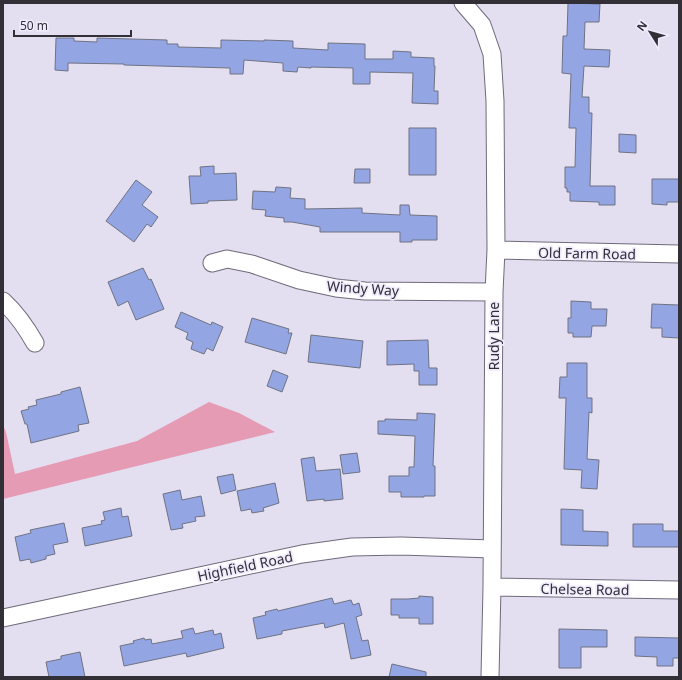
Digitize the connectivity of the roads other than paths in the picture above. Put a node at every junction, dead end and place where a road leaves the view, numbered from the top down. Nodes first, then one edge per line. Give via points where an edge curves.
1 (472, 7) edge
2 (496, 250) junction
3 (679, 254) edge
4 (212, 263) dead end
5 (494, 292) junction
6 (3, 300) edge
7 (34, 343) dead end
8 (492, 549) junction
9 (492, 587) junction
10 (679, 590) edge
11 (3, 618) edge
12 (490, 677) edge

1 - 2 street, Rudy Lane via 492,54 495,101
2 - 3 street, Old Farm Road
2 - 5 street, Rudy Lane
4 - 5 street, Windy Way via 233,260 299,280 365,291
5 - 8 street, Rudy Lane
6 - 7 street via 26,327
8 - 9 street, Rudy Lane
8 - 11 street, Highfield Road via 352,547 302,554
9 - 10 street, Chelsea Road
9 - 12 street, Rudy Lane

